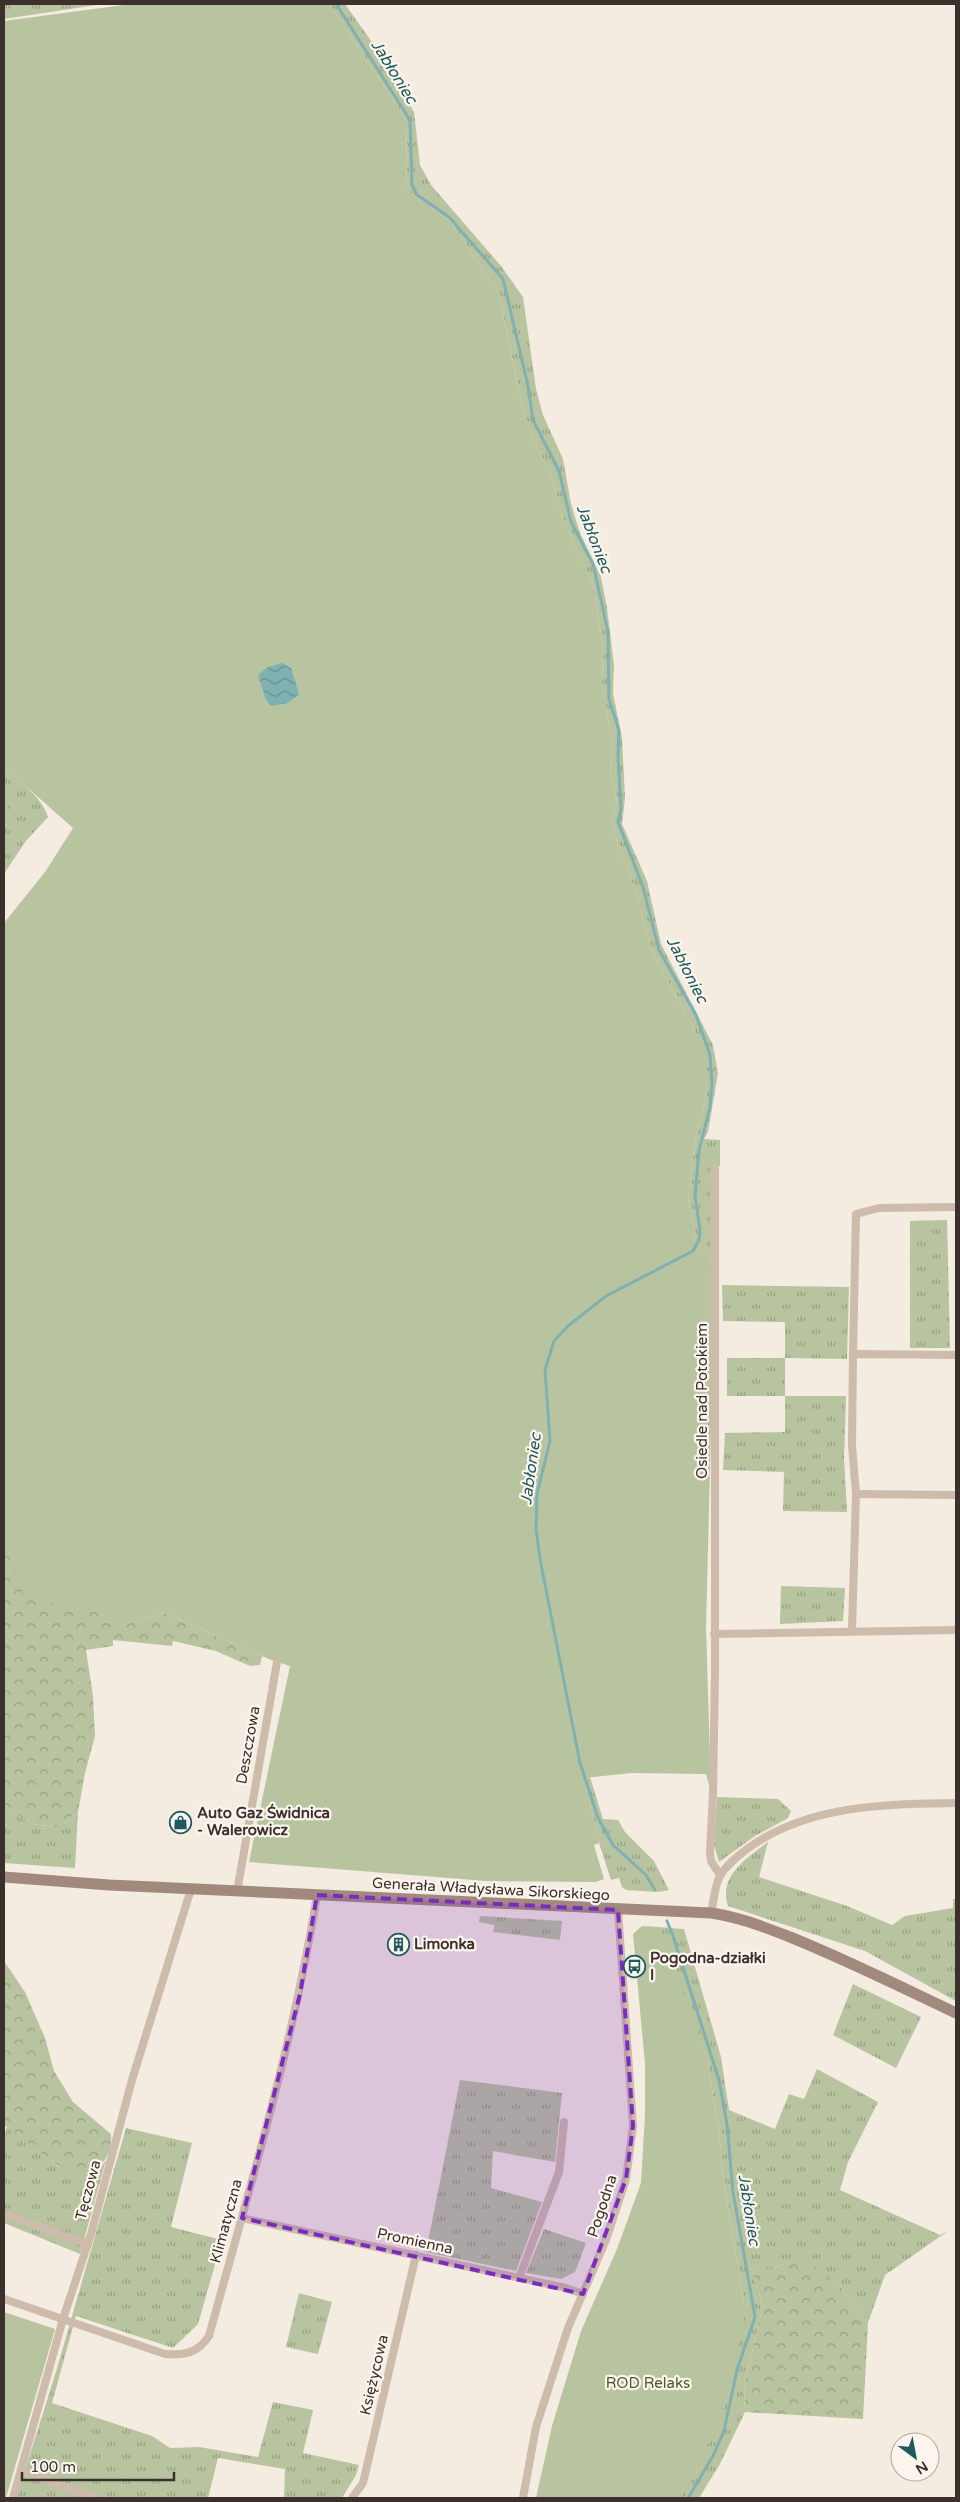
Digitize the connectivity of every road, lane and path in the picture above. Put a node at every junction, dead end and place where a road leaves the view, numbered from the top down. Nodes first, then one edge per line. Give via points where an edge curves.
1 (715, 1168) dead end
2 (956, 1207) edge
3 (852, 1354) junction
4 (956, 1355) edge
5 (856, 1494) junction
6 (956, 1495) edge
7 (852, 1630) junction
8 (956, 1630) edge
9 (714, 1634) junction
10 (277, 1662) dead end
11 (956, 1803) edge
12 (720, 1875) junction
13 (4, 1877) edge
14 (237, 1892) junction
15 (189, 1893) junction
16 (317, 1895) junction
17 (618, 1910) junction
18 (711, 1913) junction
19 (956, 2013) edge
20 (564, 2122) dead end
21 (4, 2214) edge
22 (242, 2218) junction
23 (88, 2244) junction
24 (416, 2255) junction
25 (519, 2278) junction
26 (583, 2294) junction
27 (4, 2298) edge
28 (63, 2319) junction
29 (21, 2471) junction
30 (13, 2498) edge
31 (96, 2498) edge
32 (352, 2498) edge
33 (522, 2498) edge

1 - 9 street, Osiedle nad Potokiem
2 - 3 street via 879,1208 856,1214
3 - 4 street
3 - 5 street via 852,1445
5 - 6 street
5 - 7 street
7 - 8 street
7 - 9 street
9 - 12 street, Osiedle nad Potokiem via 710,1852 711,1861
10 - 14 street, Deszczowa
11 - 12 street via 853,1808 804,1820 775,1832 732,1860
12 - 18 street
13 - 15 street, Generała Władysława Sikorskiego
14 - 15 street, Generała Władysława Sikorskiego
14 - 16 street, Generała Władysława Sikorskiego
15 - 23 street, Tęczowa via 132,2080
16 - 17 street, Generała Władysława Sikorskiego
16 - 22 street, Klimatyczna via 300,1994
17 - 18 street, Generała Władysława Sikorskiego
17 - 26 street, Pogodna via 633,2126 626,2179 606,2240
18 - 19 street, Generała Władysława Sikorskiego via 760,1925 822,1950
20 - 25 street via 559,2172
21 - 23 street
22 - 24 street, Promienna
22 - 28 street, Klimatyczna via 209,2336 191,2354 165,2354
23 - 28 street, Tęczowa
24 - 25 street, Promienna
24 - 32 street, Księżycowa via 362,2483
25 - 26 street, Promienna
26 - 33 street, Pogodna via 568,2328 536,2428
27 - 28 street, Klimatyczna
28 - 29 street, Tęczowa
29 - 30 street, Tęczowa
29 - 31 street

